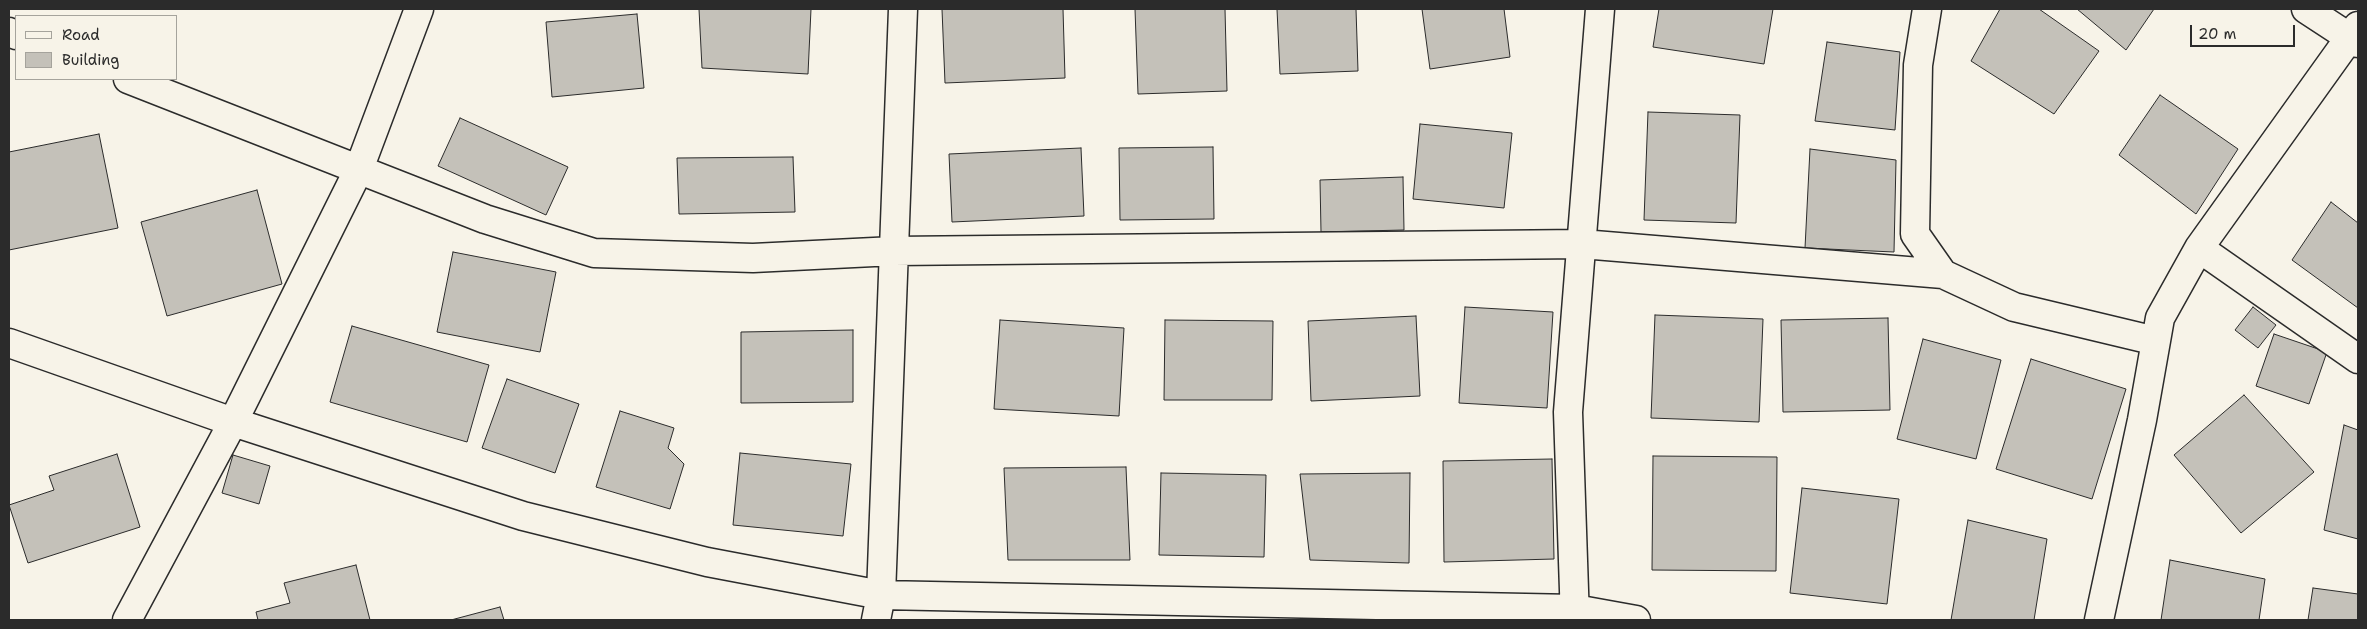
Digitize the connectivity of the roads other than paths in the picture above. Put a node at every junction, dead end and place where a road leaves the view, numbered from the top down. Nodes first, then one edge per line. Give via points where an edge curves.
1 (419, 9) edge
2 (903, 9) edge
3 (1600, 9) edge
4 (1927, 9) edge
5 (2306, 9) edge
6 (2356, 35) edge
7 (131, 80) edge
8 (359, 169) junction
9 (1582, 244) junction
10 (2199, 248) junction
11 (894, 251) junction
12 (1943, 274) junction
13 (2156, 341) junction
14 (9, 343) edge
15 (2358, 359) edge
16 (233, 422) junction
17 (878, 607) edge
18 (1239, 611) edge
19 (1575, 614) edge
20 (127, 620) edge
21 (1636, 620) edge
22 (2099, 620) edge

1 - 8 street
2 - 11 street
3 - 9 street
4 - 12 street via 1918,65 1916,234
5 - 6 street
6 - 10 street
7 - 8 street
8 - 11 street via 485,219 594,253 753,258
8 - 16 street
9 - 11 street
9 - 12 street
9 - 19 street via 1568,412
10 - 13 street via 2160,318
10 - 15 street
11 - 17 street
12 - 13 street via 2014,307
13 - 22 street
14 - 16 street
16 - 17 street via 523,516
16 - 20 street
17 - 18 street
18 - 19 street
19 - 21 street

